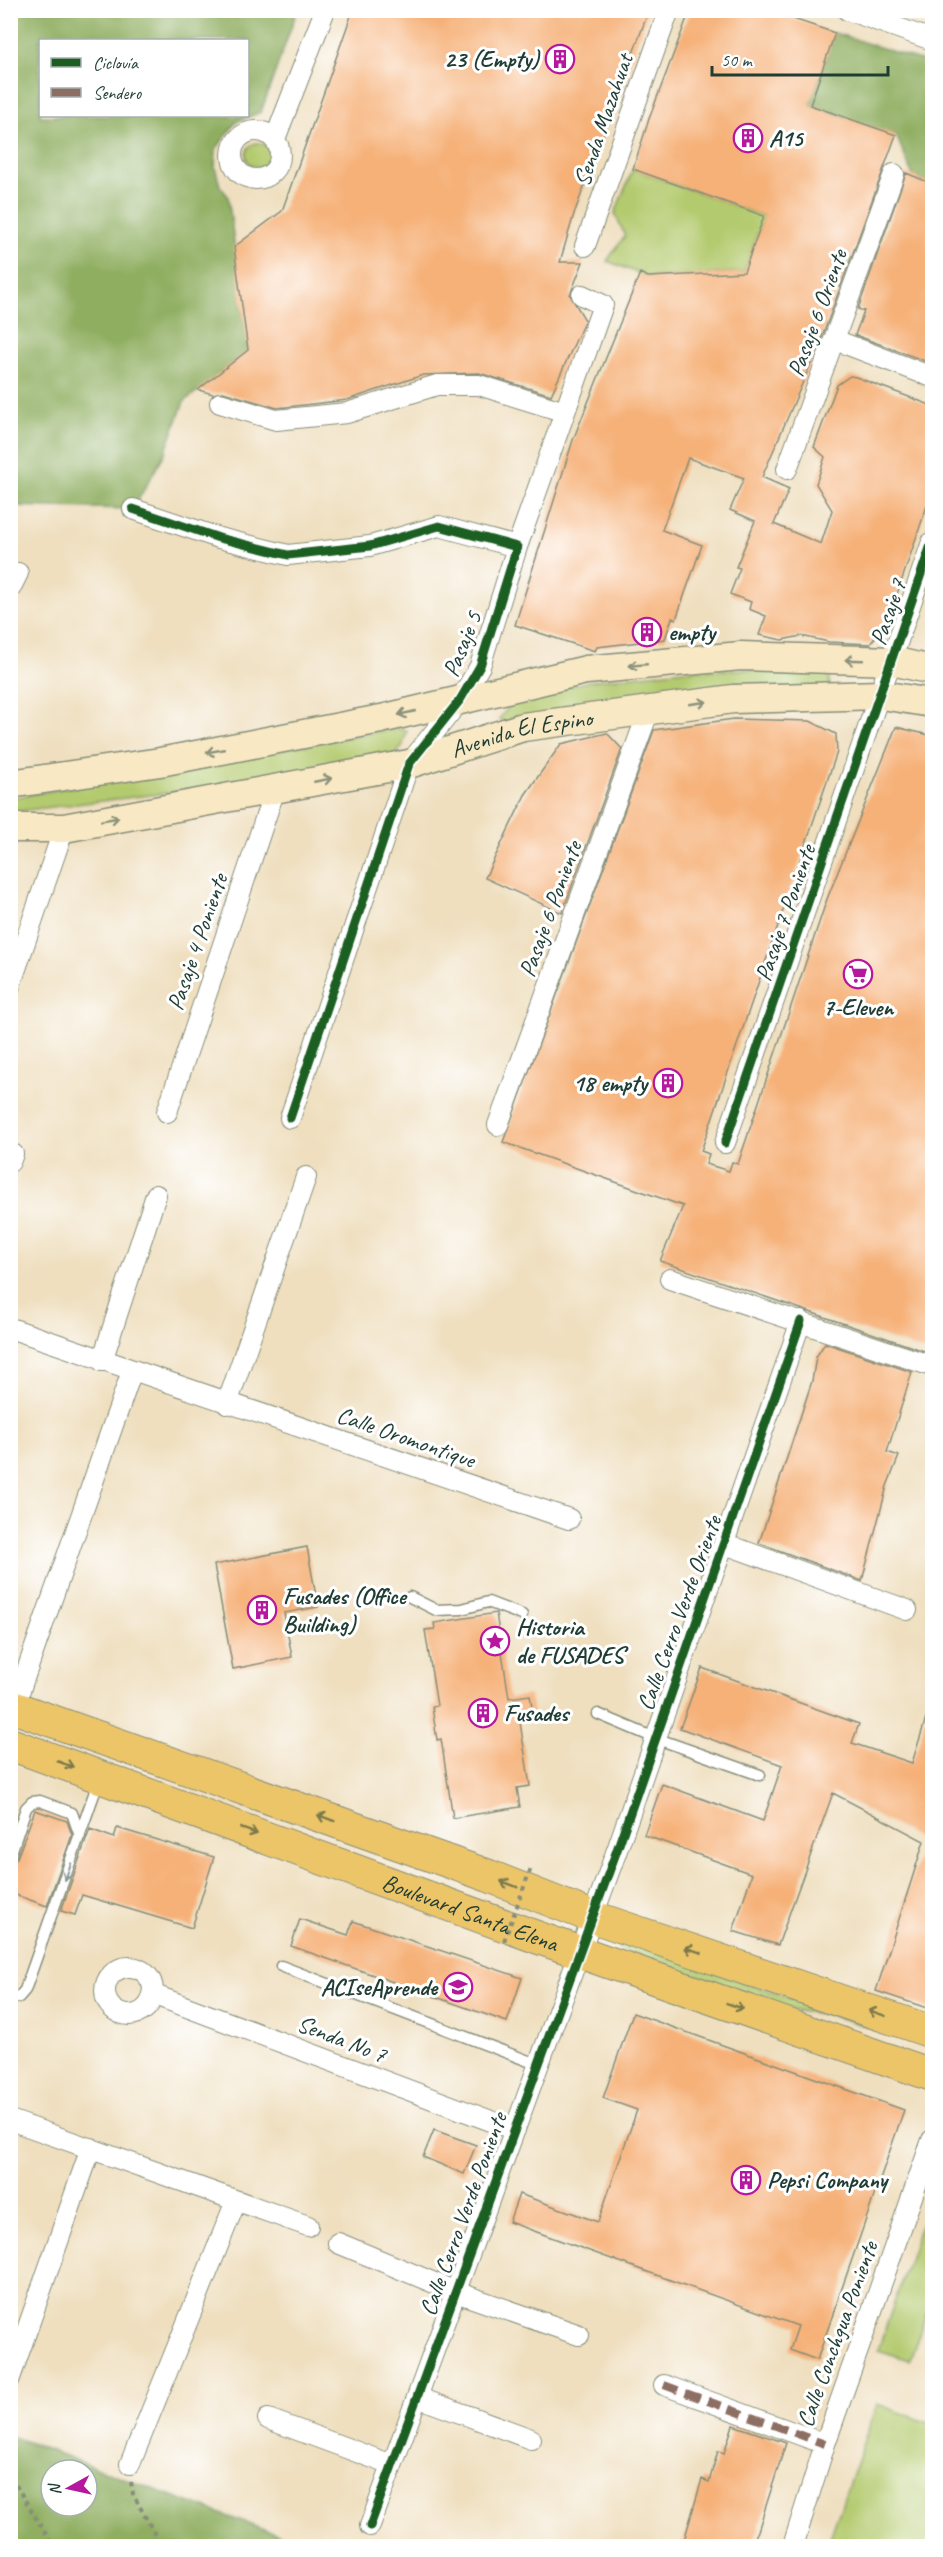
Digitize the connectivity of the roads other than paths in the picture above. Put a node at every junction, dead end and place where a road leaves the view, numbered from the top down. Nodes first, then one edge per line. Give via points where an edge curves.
1 (325, 10) edge
2 (669, 10) edge
3 (847, 10) edge
4 (870, 14) edge
5 (933, 40) edge
6 (274, 139) dead end
7 (894, 174) dead end
8 (585, 246) dead end
9 (582, 295) dead end
10 (835, 340) junction
11 (933, 377) edge
12 (220, 403) dead end
13 (565, 412) junction
14 (788, 469) dead end
15 (133, 509) dead end
16 (933, 542) edge
17 (517, 547) junction
18 (892, 661) junction
19 (933, 670) edge
20 (881, 695) junction
21 (460, 700) junction
22 (933, 703) edge
23 (649, 710) junction
24 (409, 764) junction
25 (10, 784) edge
26 (274, 789) junction
27 (10, 828) edge
28 (64, 828) junction
29 (10, 986) edge
30 (167, 1112) dead end
31 (290, 1118) dead end
32 (498, 1125) dead end
33 (725, 1143) dead end
34 (306, 1177) dead end
35 (156, 1195) dead end
36 (670, 1279) dead end
37 (801, 1321) junction
38 (10, 1328) edge
39 (102, 1361) junction
40 (933, 1366) edge
41 (132, 1371) junction
42 (227, 1404) junction
43 (569, 1519) dead end
44 (725, 1544) junction
45 (410, 1597) dead end
46 (907, 1610) dead end
47 (522, 1615) dead end
48 (12, 1706) edge
49 (598, 1714) dead end
50 (655, 1738) junction
51 (10, 1744) edge
52 (760, 1775) dead end
53 (100, 1777) junction
54 (80, 1838) junction
55 (10, 1856) edge
56 (593, 1917) junction
57 (580, 1952) junction
58 (280, 1966) dead end
59 (152, 1994) dead end
60 (10, 2000) edge
61 (787, 2024) junction
62 (933, 2032) edge
63 (933, 2053) edge
64 (539, 2065) junction
65 (933, 2074) edge
66 (10, 2120) edge
67 (515, 2130) junction
68 (933, 2140) edge
69 (91, 2148) junction
70 (236, 2201) junction
71 (308, 2226) dead end
72 (338, 2243) dead end
73 (456, 2292) junction
74 (579, 2335) dead end
75 (10, 2378) edge
76 (664, 2385) dead end
77 (417, 2397) junction
78 (268, 2419) dead end
79 (531, 2439) dead end
80 (825, 2444) junction
81 (130, 2464) road end
82 (392, 2465) junction
83 (370, 2526) dead end
84 (793, 2546) edge

1 - 6 street
2 - 8 street, Senda Mazahuat
3 - 4 street
4 - 5 street
7 - 10 street, Pasaje 6 Oriente
9 - 13 street, Pasaje 5 via 603,305
10 - 11 street
10 - 14 street, Pasaje 6 Oriente
12 - 13 street via 276,420 347,413 436,385 480,385
13 - 17 street, Pasaje 5
15 - 17 street via 219,538 288,555 370,546 439,526
16 - 18 street, Pasaje 7
17 - 21 street, Pasaje 5 via 480,666
18 - 19 main road, Avenida El Espino
18 - 20 street, Pasaje 7
18 -> 21 main road, Avenida El Espino via 741,656 586,670
20 - 22 main road, Avenida El Espino
23 -> 20 main road, Avenida El Espino via 733,699
20 - 33 street, Pasaje 7 Poniente
21 - 24 street, Pasaje 5
21 -> 25 main road, Avenida El Espino via 160,762
23 - 24 main road, Avenida El Espino via 523,727
23 - 32 street, Pasaje 6 Poniente
26 -> 24 main road, Avenida El Espino
24 - 31 street, Pasaje 5
28 -> 26 main road, Avenida El Espino
26 - 30 street, Pasaje 4 Poniente
27 - 28 main road, Avenida El Espino
28 - 29 street
34 - 42 street
35 - 39 street
36 - 37 street
37 - 40 street
37 - 44 street, Calle Cerro Verde Oriente
38 - 39 street, Calle Oromontique
39 - 41 street, Calle Oromontique
41 - 42 street, Calle Oromontique
41 - 48 street
42 - 43 street, Calle Oromontique
44 - 46 street
44 - 50 street, Calle Cerro Verde Oriente
45 - 47 lane via 436,1610 488,1602
56 -> 48 main road, Boulevard Santa Elena via 489,1876
49 - 50 lane
50 - 52 lane
50 - 56 street, Calle Cerro Verde Oriente
51 -> 53 main road, Boulevard Santa Elena
53 - 54 lane
53 -> 57 main road, Boulevard Santa Elena
54 - 55 lane via 72,1813 40,1801 32,1802 26,1808
54 -> 60 lane via 25,1990
56 - 57 street, Calle Cerro Verde Poniente
62 -> 56 main road, Boulevard Santa Elena
57 -> 61 main road, Boulevard Santa Elena
57 - 64 street, Calle Cerro Verde Poniente
58 - 64 lane
59 - 67 street, Senda No 7
61 - 63 main road via 802,2019 829,2020
61 - 65 main road, Boulevard Santa Elena
64 - 67 street, Calle Cerro Verde Poniente
66 - 69 street
67 - 73 street, Calle Cerro Verde Poniente
68 - 80 street, Calle Conchgua Poniente
69 - 70 street
69 - 75 street
70 - 71 street
70 - 81 street
72 - 73 street
73 - 74 street
73 - 77 street, Calle Cerro Verde Poniente
76 - 80 street
77 - 79 street
77 - 82 street, Calle Cerro Verde Poniente
78 - 82 street
80 - 84 street, Calle Conchgua Poniente
82 - 83 street, Calle Cerro Verde Poniente

